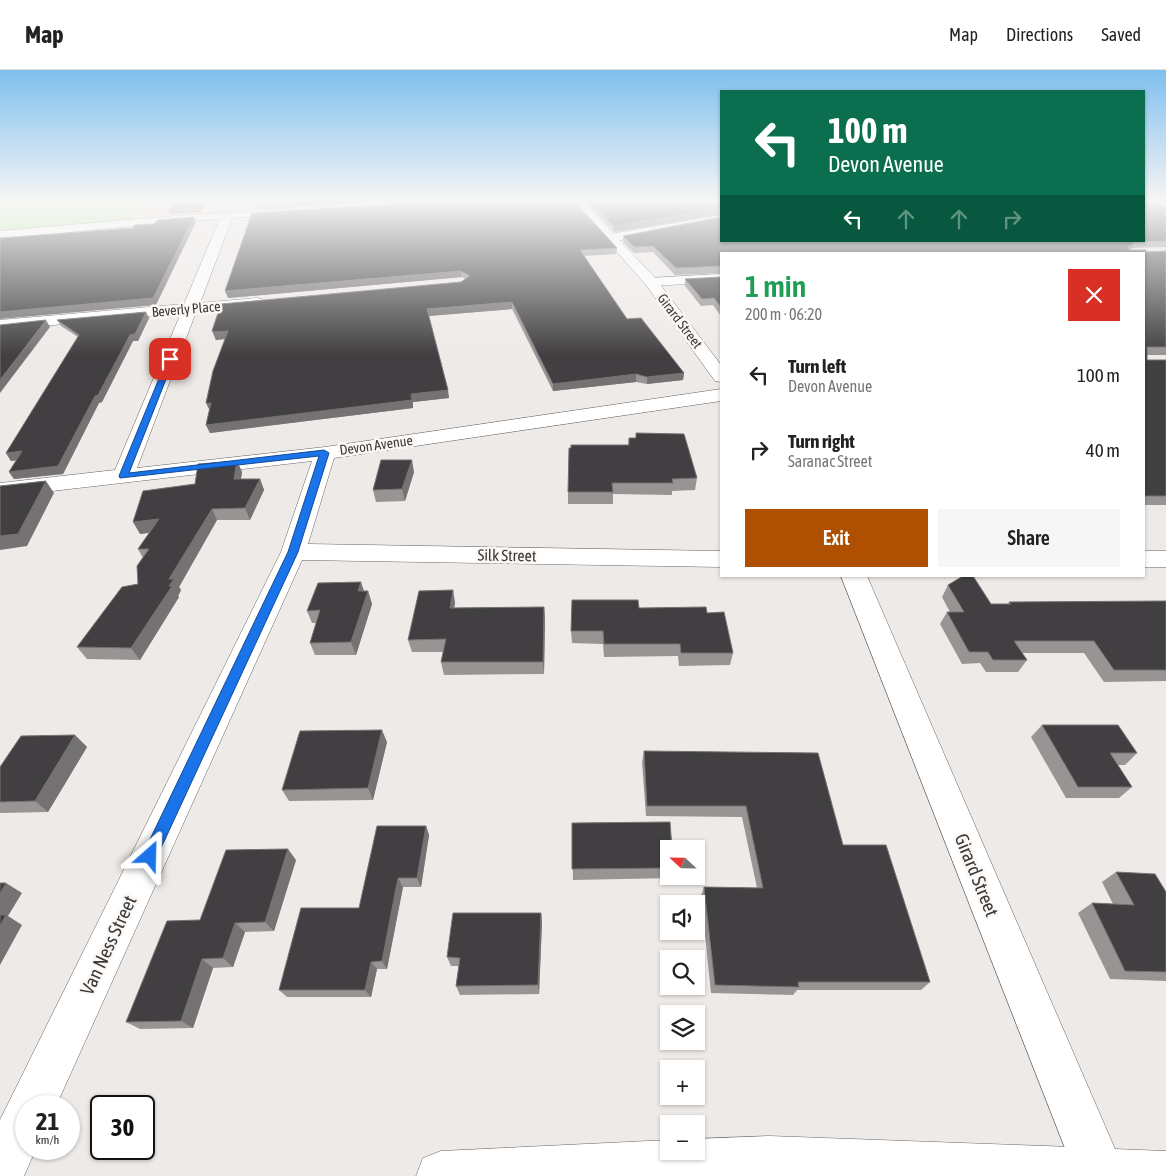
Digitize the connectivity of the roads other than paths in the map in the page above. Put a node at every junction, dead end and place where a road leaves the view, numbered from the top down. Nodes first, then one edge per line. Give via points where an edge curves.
1 (212, 253) edge
2 (624, 253) edge
3 (720, 278) edge
4 (650, 282) junction
5 (268, 301) edge
6 (190, 309) junction
7 (0, 325) edge
8 (720, 374) edge
9 (720, 396) edge
10 (324, 453) junction
11 (123, 476) junction
12 (0, 490) edge
13 (293, 552) junction
14 (720, 559) edge
15 (1145, 559) edge
16 (1166, 559) edge
17 (854, 577) edge
18 (37, 1095) edge
19 (15, 1142) edge
20 (770, 1168) edge
21 (1100, 1173) junction
22 (0, 1174) edge
23 (441, 1176) edge
24 (1166, 1176) edge

1 - 6 street
2 - 4 street, Girard Street
3 - 4 street
4 - 8 street, Girard Street
5 - 6 street, Beverly Place
6 - 7 street, Beverly Place
6 - 11 street
9 - 10 street, Devon Avenue
10 - 11 street, Devon Avenue
10 - 13 street, Van Ness Street
11 - 12 street, Devon Avenue
13 - 14 street, Silk Street
13 - 18 street, Van Ness Street
15 - 16 street
17 - 21 street, Girard Street
19 - 22 street
20 - 21 street
20 - 23 street
21 - 24 street

